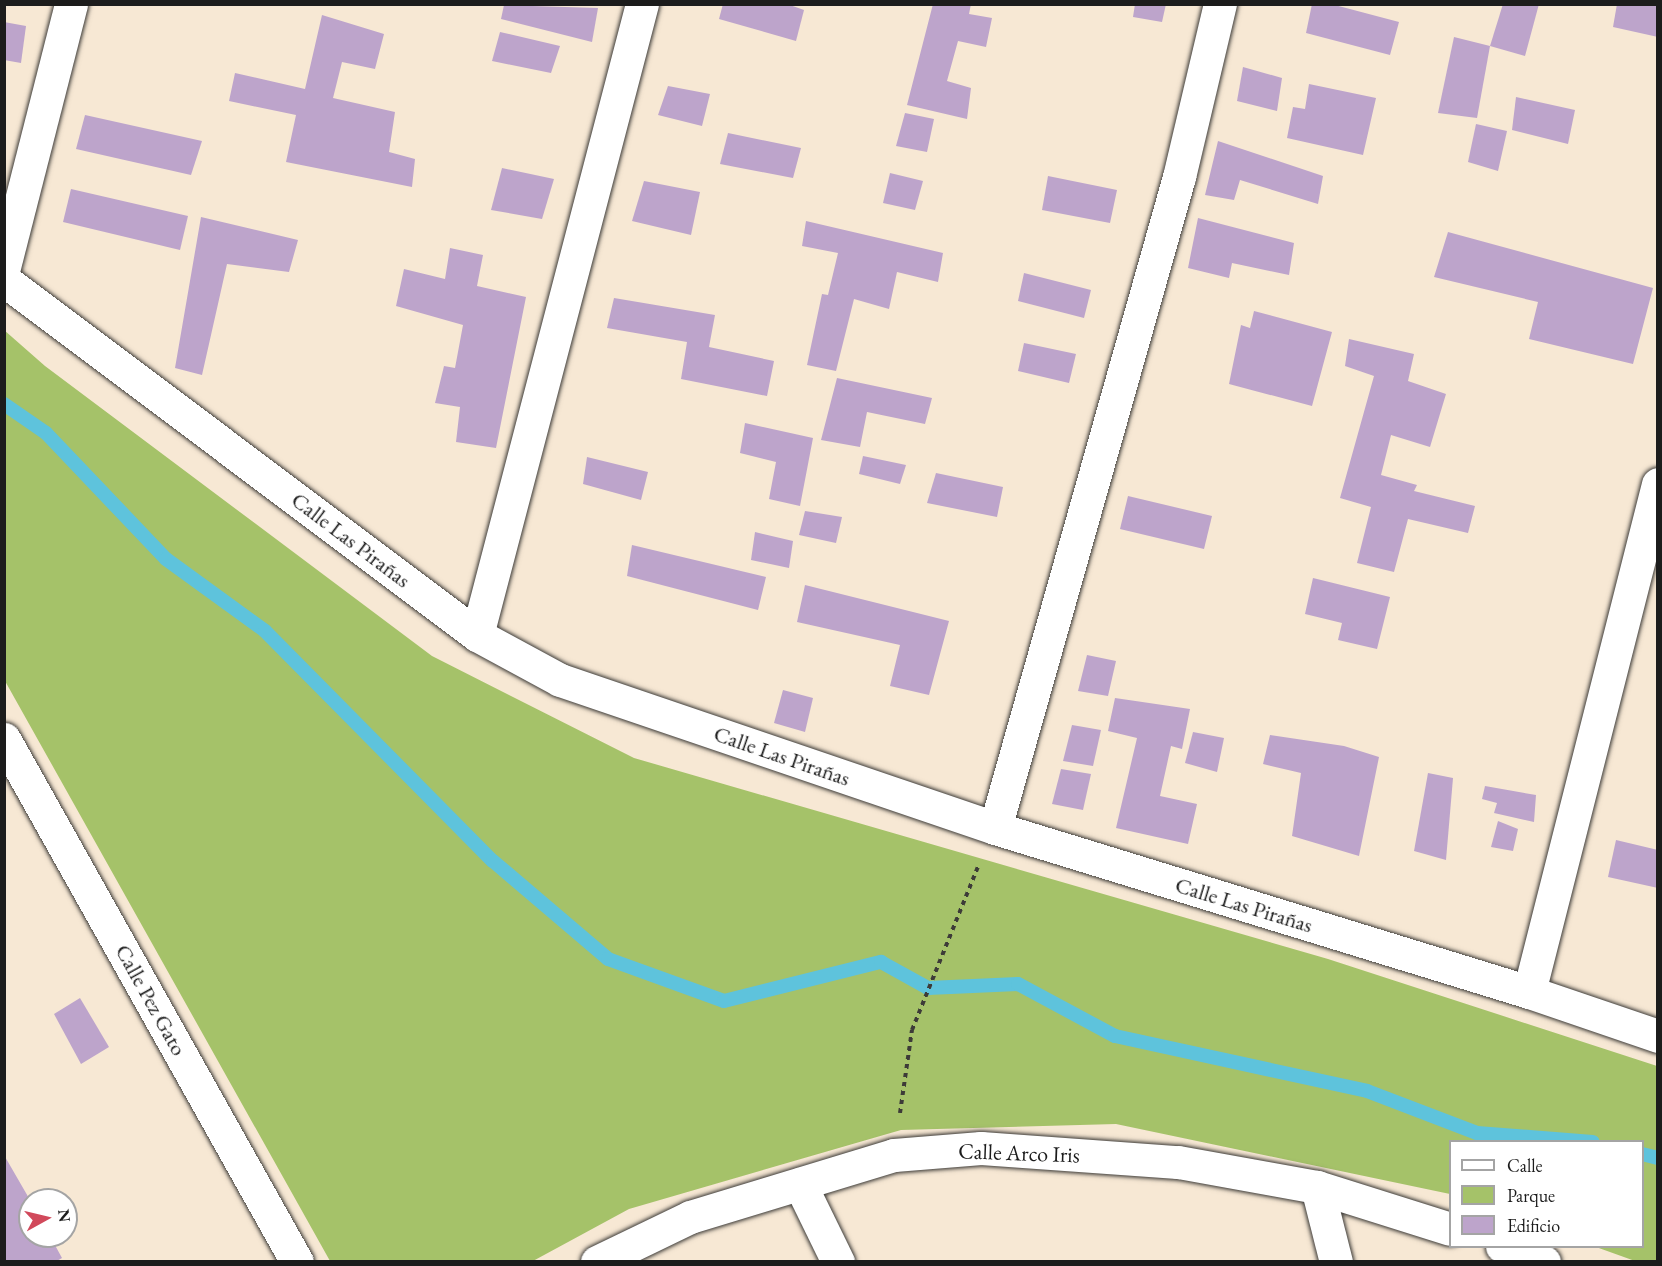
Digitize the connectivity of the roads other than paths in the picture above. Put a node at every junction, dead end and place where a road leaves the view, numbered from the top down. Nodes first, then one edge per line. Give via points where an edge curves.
1 (71, 4) edge
2 (642, 4) edge
3 (1220, 4) edge
4 (4, 267) edge
5 (4, 280) edge
6 (1658, 484) edge
7 (477, 635) junction
8 (4, 738) edge
9 (995, 828) junction
10 (1529, 992) junction
11 (1658, 1036) edge
12 (800, 1184) junction
13 (1317, 1187) junction
14 (1449, 1229) edge
15 (1507, 1248) edge
16 (297, 1262) edge
17 (597, 1262) edge
18 (838, 1262) edge
19 (1336, 1262) edge
20 (1544, 1262) edge

1 - 4 street
2 - 7 street
3 - 9 street via 1179,177
5 - 7 street, Calle Las Pirañas
6 - 10 street
7 - 9 street, Calle Las Pirañas via 560,680
8 - 16 street, Calle Pez Gato
9 - 10 street, Calle Las Pirañas
10 - 11 street, Calle Las Pirañas
12 - 13 street, Calle Arco Iris via 894,1155 981,1148 1166,1161
12 - 17 street, Calle Arco Iris via 690,1217
12 - 18 street
13 - 14 street, Calle Arco Iris
13 - 19 street
15 - 20 street

